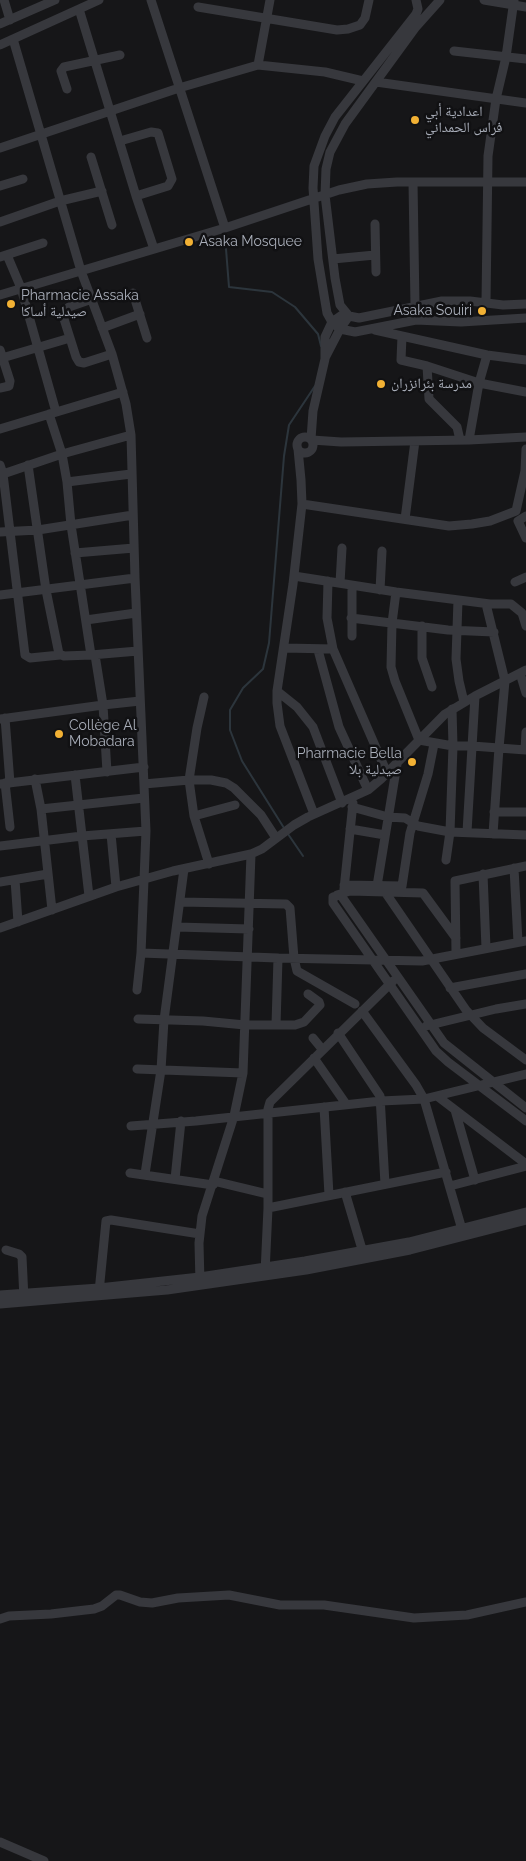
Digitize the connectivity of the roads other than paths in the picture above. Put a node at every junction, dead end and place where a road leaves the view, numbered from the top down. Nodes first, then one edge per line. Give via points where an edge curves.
1 (4, 0) edge
2 (55, 0) edge
3 (99, 0) edge
4 (151, 0) edge
5 (270, 0) edge
6 (369, 0) edge
7 (416, 0) edge
8 (440, 0) edge
9 (484, 0) edge
10 (514, 2) edge
11 (198, 7) dead end
12 (526, 7) edge
13 (79, 9) junction
14 (267, 19) junction
15 (10, 20) junction
16 (0, 24) edge
17 (13, 39) junction
18 (0, 45) edge
19 (454, 51) dead end
20 (120, 56) dead end
21 (506, 56) junction
22 (526, 59) edge
23 (95, 60) junction
24 (258, 65) junction
25 (364, 81) junction
26 (376, 82) junction
27 (179, 88) junction
28 (67, 89) dead end
29 (496, 99) junction
30 (526, 104) edge
31 (110, 113) junction
32 (41, 134) junction
33 (120, 141) junction
34 (0, 148) edge
35 (91, 157) dead end
36 (24, 179) dead end
37 (413, 182) junction
38 (526, 182) edge
39 (487, 183) junction
40 (0, 186) edge
41 (102, 191) junction
42 (136, 196) junction
43 (325, 196) junction
44 (314, 199) junction
45 (60, 201) junction
46 (0, 222) edge
47 (375, 224) dead end
48 (112, 225) dead end
49 (225, 228) junction
50 (43, 243) dead end
51 (154, 249) junction
52 (375, 255) junction
53 (3, 256) edge
54 (332, 259) junction
55 (82, 271) junction
56 (376, 272) dead end
57 (21, 288) junction
58 (133, 293) dead end
59 (0, 295) edge
60 (92, 299) junction
61 (486, 302) junction
62 (526, 304) edge
63 (415, 306) junction
64 (140, 314) junction
65 (347, 314) junction
66 (526, 318) edge
67 (332, 322) junction
68 (102, 328) junction
69 (340, 328) junction
70 (372, 330) junction
71 (402, 336) junction
72 (70, 338) junction
73 (147, 338) dead end
74 (37, 348) junction
75 (1, 354) edge
76 (112, 354) junction
77 (487, 354) junction
78 (325, 359) junction
79 (526, 360) edge
80 (427, 366) junction
81 (479, 383) junction
82 (0, 388) edge
83 (123, 392) junction
84 (526, 392) edge
85 (313, 411) junction
86 (53, 413) junction
87 (0, 429) edge
88 (131, 435) junction
89 (526, 437) edge
90 (300, 438) junction
91 (464, 440) junction
92 (415, 441) junction
93 (311, 445) junction
94 (298, 448) junction
95 (526, 449) edge
96 (62, 454) junction
97 (0, 465) edge
98 (28, 465) junction
99 (526, 468) edge
100 (2, 474) edge
101 (131, 474) junction
102 (302, 480) junction
103 (67, 482) junction
104 (302, 504) junction
105 (516, 511) junction
106 (134, 515) junction
107 (405, 519) junction
108 (522, 519) edge
109 (71, 524) junction
110 (38, 530) junction
111 (5, 532) edge
112 (526, 538) edge
113 (134, 548) junction
114 (342, 548) dead end
115 (382, 551) dead end
116 (75, 553) junction
117 (294, 576) junction
118 (526, 577) edge
119 (135, 578) junction
120 (328, 581) junction
121 (515, 582) dead end
122 (340, 583) junction
123 (80, 585) junction
124 (352, 586) junction
125 (46, 590) junction
126 (380, 590) junction
127 (396, 592) junction
128 (19, 593) junction
129 (0, 595) edge
130 (458, 600) junction
131 (486, 604) junction
132 (524, 612) edge
133 (136, 613) junction
134 (351, 618) junction
135 (86, 620) junction
136 (392, 623) junction
137 (422, 626) junction
138 (526, 626) edge
139 (457, 630) junction
140 (494, 632) junction
141 (352, 636) dead end
142 (284, 648) junction
143 (333, 649) junction
144 (318, 650) junction
145 (138, 651) junction
146 (60, 655) junction
147 (93, 655) junction
148 (523, 672) edge
149 (505, 681) junction
150 (432, 687) dead end
151 (277, 690) junction
152 (526, 694) edge
153 (475, 696) junction
154 (204, 697) dead end
155 (140, 701) junction
156 (464, 702) junction
157 (103, 705) junction
158 (452, 709) junction
159 (2, 719) edge
160 (526, 732) edge
161 (419, 740) junction
162 (434, 744) junction
163 (453, 746) junction
164 (472, 746) junction
165 (499, 748) junction
166 (525, 750) edge
167 (396, 764) junction
168 (144, 767) junction
169 (107, 772) junction
170 (387, 773) junction
171 (75, 775) junction
172 (35, 779) junction
173 (189, 780) junction
174 (5, 783) edge
175 (144, 784) junction
176 (368, 790) junction
177 (144, 798) junction
178 (353, 798) junction
179 (342, 803) junction
180 (78, 805) junction
181 (235, 805) dead end
182 (352, 808) junction
183 (41, 809) junction
184 (494, 812) junction
185 (526, 812) edge
186 (314, 814) junction
187 (194, 816) junction
188 (388, 816) junction
189 (413, 823) junction
190 (10, 827) dead end
191 (350, 829) junction
192 (146, 831) junction
193 (450, 832) junction
194 (467, 832) junction
195 (111, 834) junction
196 (493, 834) junction
197 (385, 835) junction
198 (82, 836) junction
199 (526, 836) edge
200 (276, 838) junction
201 (44, 842) junction
202 (0, 846) edge
203 (251, 854) junction
204 (446, 860) dead end
205 (209, 864) junction
206 (526, 866) edge
207 (514, 868) junction
208 (184, 869) junction
209 (48, 874) junction
210 (483, 874) junction
211 (15, 880) junction
212 (144, 880) junction
213 (0, 882) edge
214 (116, 886) junction
215 (377, 886) junction
216 (341, 890) junction
217 (385, 892) junction
218 (89, 896) junction
219 (180, 902) junction
220 (250, 903) junction
221 (52, 910) junction
222 (18, 922) junction
223 (177, 927) junction
224 (0, 928) edge
225 (249, 929) junction
226 (456, 938) junction
227 (522, 942) edge
228 (486, 948) junction
229 (141, 953) junction
230 (456, 953) junction
231 (174, 955) junction
232 (248, 957) junction
233 (278, 958) junction
234 (294, 958) junction
235 (431, 959) junction
236 (373, 961) junction
237 (386, 961) junction
238 (526, 974) edge
239 (397, 978) junction
240 (388, 984) junction
241 (450, 988) junction
242 (137, 990) dead end
243 (308, 994) dead end
244 (355, 1004) dead end
245 (526, 1004) edge
246 (362, 1010) junction
247 (470, 1015) junction
248 (138, 1019) dead end
249 (164, 1020) junction
250 (246, 1025) junction
251 (276, 1025) junction
252 (430, 1025) junction
253 (419, 1028) junction
254 (338, 1033) junction
255 (313, 1038) dead end
256 (322, 1049) junction
257 (314, 1058) junction
258 (526, 1060) edge
259 (138, 1069) dead end
260 (161, 1070) junction
261 (243, 1073) junction
262 (526, 1074) edge
263 (493, 1082) junction
264 (479, 1086) junction
265 (437, 1096) junction
266 (424, 1099) junction
267 (382, 1101) junction
268 (346, 1104) junction
269 (324, 1106) junction
270 (526, 1108) edge
271 (455, 1110) junction
272 (268, 1112) junction
273 (234, 1116) junction
274 (181, 1121) junction
275 (526, 1121) edge
276 (152, 1124) junction
277 (131, 1126) dead end
278 (526, 1165) edge
279 (130, 1172) dead end
280 (446, 1172) junction
281 (146, 1174) junction
282 (175, 1179) junction
283 (475, 1180) junction
284 (214, 1183) junction
285 (385, 1184) junction
286 (450, 1186) junction
287 (345, 1192) junction
288 (268, 1194) junction
289 (329, 1195) junction
290 (268, 1208) junction
291 (526, 1212) edge
292 (526, 1220) edge
293 (463, 1233) junction
294 (200, 1234) junction
295 (6, 1250) dead end
296 (363, 1255) junction
297 (264, 1272) junction
298 (200, 1281) junction
299 (99, 1292) junction
300 (0, 1295) edge
301 (24, 1298) junction
302 (0, 1304) edge
303 (526, 1602) edge
304 (0, 1619) edge
305 (0, 1842) edge
306 (44, 1861) edge

1 - 15 street
2 - 15 street
3 - 13 street
4 - 27 street
5 - 14 street
6 - 14 street via 363,22 348,29
7 - 25 street via 418,11
8 - 26 street
9 - 10 street
10 - 12 street
10 - 21 street
11 - 14 street
13 - 17 street
13 - 23 street
14 - 24 street
15 - 16 street
17 - 18 street
17 - 32 street
19 - 21 street
20 - 23 street
21 - 22 street
21 - 29 street
23 - 28 street via 64,67 60,71
23 - 31 street
24 - 25 street via 324,72
24 - 27 street
25 - 44 street via 335,117 325,136 314,166
26 - 29 street
26 - 43 street via 334,142 326,169
27 - 31 street
27 - 49 street
29 - 30 street
29 - 39 street
31 - 32 street
31 - 33 street
32 - 34 street
32 - 45 street
33 - 42 street
33 - 42 street via 158,133 172,179 168,186
35 - 41 street
36 - 40 street
37 - 39 street
37 - 43 street via 367,184
37 - 63 street
38 - 39 street
39 - 61 street
41 - 45 street
41 - 48 street
42 - 51 street
43 - 44 street
43 - 54 street
44 - 49 street
44 - 67 street via 319,267 326,308
45 - 46 street
45 - 55 street
47 - 52 street
49 - 51 street
50 - 53 street
51 - 55 street
52 - 54 street
52 - 56 street
53 - 57 street
54 - 65 street via 339,300
55 - 57 street
55 - 60 street
57 - 59 street
57 - 74 street
58 - 64 street
60 - 68 street
60 - 72 street via 65,311
61 - 62 street
61 - 63 street via 442,301
63 - 65 street via 359,318
64 - 68 street
64 - 73 street
65 - 67 street
65 - 69 street
66 - 70 street via 461,322 416,320
67 - 69 street
67 - 78 street via 325,337
68 - 76 street
69 - 70 street via 355,332
69 - 78 street
70 - 71 street
71 - 77 street
71 - 80 street via 401,360
72 - 74 street
72 - 76 street via 81,363
74 - 75 street
74 - 86 street
75 - 82 street via 10,383
76 - 83 street
77 - 79 street
77 - 81 street
78 - 85 street
80 - 81 street
80 - 91 street via 429,399 457,427
81 - 84 street
81 - 91 street
83 - 86 street
83 - 88 street
85 - 90 street
85 - 93 street
86 - 87 street
86 - 96 street
88 - 96 street
88 - 101 street
89 - 91 street
90 - 93 street via 305,436
90 - 94 street
91 - 92 street
92 - 93 street
92 - 107 street
93 - 94 street via 302,452
93 - 102 street
94 - 102 street
95 - 99 street
96 - 98 street
96 - 103 street
97 - 100 street
98 - 100 street
98 - 110 street
99 - 105 street
100 - 111 street
101 - 103 street
101 - 106 street
102 - 104 street
103 - 109 street
104 - 107 street
104 - 117 street
105 - 107 street via 457,526
105 - 108 street
106 - 109 street
106 - 113 street
108 - 112 street
109 - 110 street
109 - 116 street
110 - 111 street
110 - 125 street
111 - 128 street
113 - 116 street
113 - 119 street
114 - 122 street
115 - 126 street
116 - 123 street
117 - 120 street
117 - 142 street
118 - 121 street
119 - 123 street
119 - 133 street
120 - 122 street
120 - 143 street via 327,618
122 - 124 street
123 - 125 street
123 - 135 street
124 - 126 street
124 - 134 street
125 - 128 street
125 - 146 street
126 - 127 street
127 - 130 street
127 - 136 street
128 - 129 street
128 - 146 street via 25,655 30,658
130 - 131 street
130 - 139 street
131 - 132 street via 511,604
131 - 140 street
132 - 138 street
133 - 135 street
133 - 145 street
134 - 136 street
134 - 141 street
135 - 147 street
136 - 137 street
136 - 161 street via 391,667
137 - 139 street
137 - 150 street via 422,658
139 - 140 street
139 - 156 street via 457,670
140 - 149 street
142 - 144 street
142 - 151 street
143 - 144 street
143 - 170 street
144 - 176 street via 339,726
145 - 147 street
145 - 155 street
146 - 147 street
147 - 157 street
148 - 149 street
148 - 152 street
149 - 153 street
149 - 165 street
151 - 179 street via 313,727
151 - 186 street via 280,726
153 - 156 street
153 - 164 street
154 - 173 street
155 - 157 street
155 - 168 street
156 - 158 street
157 - 159 street
157 - 169 street
158 - 161 street
158 - 163 street
159 - 174 street
160 - 166 street
161 - 162 street
161 - 167 street
162 - 163 street
162 - 189 street
163 - 164 street
163 - 193 street
164 - 165 street
164 - 194 street
165 - 166 street
165 - 184 street
167 - 170 street
167 - 188 street
168 - 169 street
168 - 175 street
169 - 171 street
170 - 176 street
171 - 172 street
171 - 180 street
172 - 174 street
172 - 183 street
173 - 175 street
173 - 187 street
173 - 200 street via 220,781 234,788 261,815
174 - 190 street
175 - 177 street
176 - 178 street
177 - 180 street
177 - 192 street
178 - 179 street
178 - 182 street
179 - 186 street
180 - 183 street
180 - 198 street
181 - 187 street
182 - 188 street
182 - 191 street
183 - 201 street
184 - 185 street
184 - 196 street
186 - 200 street
187 - 205 street
188 - 189 street via 405,818
188 - 197 street
189 - 193 street
189 - 215 street via 402,886
191 - 197 street
191 - 216 street
192 - 195 street
192 - 212 street
193 - 194 street
193 - 204 street
194 - 196 street
195 - 198 street
195 - 214 street
196 - 199 street
197 - 215 street
198 - 201 street
198 - 218 street
200 - 203 street
201 - 202 street
201 - 209 street
203 - 205 street
203 - 220 street
205 - 208 street
206 - 207 street
207 - 210 street
207 - 227 street
208 - 212 street
208 - 219 street
209 - 211 street
209 - 221 street
210 - 226 street via 454,882
210 - 228 street
211 - 213 street
211 - 222 street
212 - 214 street
212 - 229 street
214 - 218 street
215 - 216 street
216 - 217 street
216 - 236 street via 333,897 333,903
216 - 237 street via 342,897
217 - 226 street via 423,893
217 - 235 street
218 - 221 street
219 - 220 street
219 - 223 street
220 - 225 street
220 - 234 street via 289,905
221 - 222 street
222 - 224 street
223 - 225 street
223 - 231 street
225 - 232 street
226 - 230 street
227 - 228 street
228 - 230 street
229 - 231 street
229 - 242 street
230 - 235 street
231 - 232 street
231 - 249 street
232 - 233 street
232 - 250 street
233 - 234 street
233 - 251 street
234 - 236 street
234 - 244 street via 295,968 300,973
235 - 237 street
235 - 241 street
236 - 237 street
236 - 240 street
237 - 239 street
238 - 241 street
239 - 240 street
239 - 252 street
240 - 246 street
240 - 253 street
241 - 247 street
243 - 251 street via 320,1003 304,1022
245 - 247 street
246 - 254 street
246 - 266 street
247 - 252 street
247 - 258 street
248 - 249 street
249 - 250 street
249 - 260 street
250 - 251 street
250 - 261 street
252 - 253 street
252 - 263 street via 450,1049
253 - 264 street via 442,1057
254 - 256 street
254 - 267 street via 378,1090
255 - 256 street
256 - 257 street
257 - 268 street
257 - 272 street via 272,1100
259 - 260 street
260 - 261 street
260 - 276 street
261 - 273 street
262 - 263 street
263 - 264 street
263 - 270 street
264 - 265 street
264 - 275 street
265 - 266 street
265 - 271 street
266 - 267 street
266 - 280 street
267 - 268 street
267 - 285 street
268 - 269 street
269 - 272 street
269 - 289 street
271 - 278 street
271 - 283 street
272 - 273 street
272 - 288 street
273 - 274 street
273 - 284 street
274 - 276 street
274 - 282 street
276 - 277 street
276 - 281 street
278 - 283 street
279 - 281 street
280 - 285 street
280 - 286 street
281 - 282 street
282 - 284 street
283 - 286 street
284 - 288 street
284 - 294 street
285 - 287 street
286 - 293 street
287 - 289 street
287 - 296 street
288 - 290 street
289 - 290 street
290 - 297 street
291 - 293 street
292 - 293 street
293 - 296 street
294 - 298 street
294 - 299 street via 106,1221
295 - 301 street via 22,1257
296 - 297 street
297 - 298 street
298 - 299 street
299 - 301 street
300 - 301 street
301 - 302 street
303 - 304 street via 468,1615 414,1618 324,1605 280,1605 229,1594 152,1603 120,1594 94,1609
305 - 306 street

